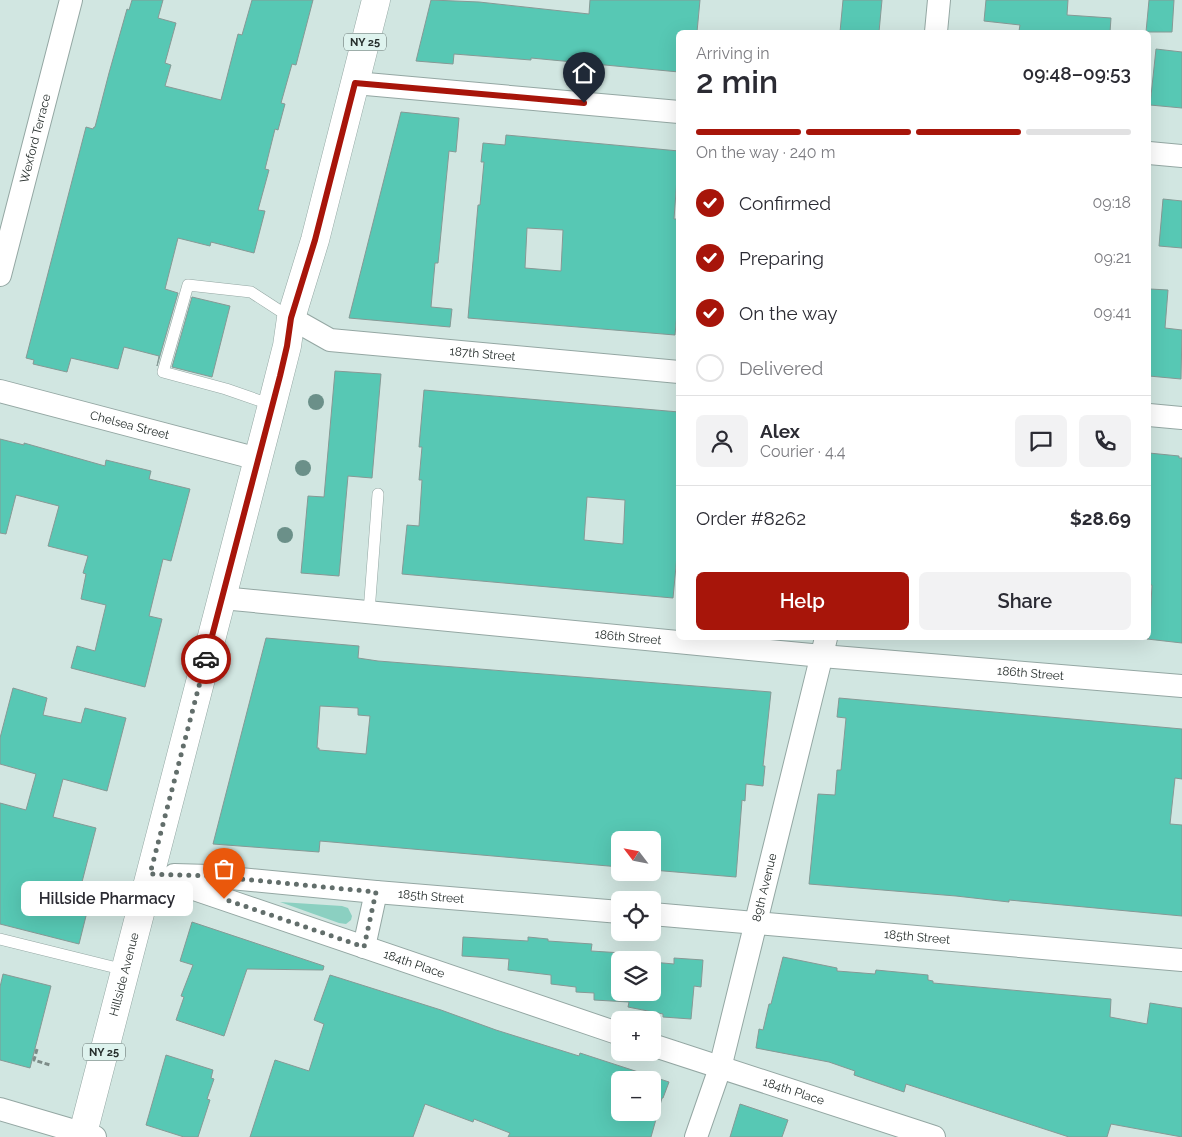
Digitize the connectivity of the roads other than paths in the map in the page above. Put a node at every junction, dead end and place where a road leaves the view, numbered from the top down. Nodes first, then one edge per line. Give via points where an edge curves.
1 (71, 0) edge
2 (376, 0) edge
3 (939, 0) edge
4 (936, 30) edge
5 (355, 83) junction
6 (676, 112) edge
7 (1151, 153) edge
8 (1182, 156) edge
9 (0, 275) edge
10 (291, 318) junction
11 (676, 372) edge
12 (0, 391) edge
13 (272, 405) junction
14 (1151, 415) edge
15 (1182, 418) edge
16 (258, 459) junction
17 (378, 494) dead end
18 (222, 598) junction
19 (369, 612) junction
20 (676, 636) edge
21 (733, 640) edge
22 (824, 647) edge
23 (1182, 686) edge
24 (150, 874) junction
25 (376, 892) junction
26 (611, 911) edge
27 (661, 915) edge
28 (757, 923) junction
29 (0, 940) edge
30 (364, 947) junction
31 (1182, 960) edge
32 (126, 970) junction
33 (611, 1031) edge
34 (661, 1048) edge
35 (720, 1068) junction
36 (0, 1110) edge
37 (87, 1136) edge
38 (696, 1137) edge
39 (934, 1137) edge

1 - 9 street, Wexford Terrace
2 - 5 main road, Hillside Avenue / NY 25
3 - 4 street
5 - 6 street
5 - 10 main road, Hillside Avenue / NY 25 via 315,240
7 - 8 street
10 - 11 street, 187th Street via 330,340
10 - 13 main road, Hillside Avenue / NY 25
10 - 13 lane via 251,292 188,285 163,372 226,388
12 - 16 street, Chelsea Street
13 - 16 main road, Hillside Avenue / NY 25
14 - 15 street
16 - 18 main road, Hillside Avenue / NY 25
17 - 19 lane
18 - 19 street, 186th Street
18 - 24 main road, Hillside Avenue / NY 25
19 - 20 street, 186th Street
21 - 22 street, 186th Street
22 - 23 street, 186th Street
22 - 28 street, 89th Avenue
24 - 25 street, 185th Street via 210,876
24 - 30 street, 184th Place
24 - 32 main road, Hillside Avenue / NY 25
25 - 26 street, 185th Street
25 - 30 street
27 - 28 street, 185th Street
28 - 31 street, 185th Street
28 - 35 street, 89th Avenue
29 - 32 lane
30 - 33 street, 184th Place
32 - 37 main road, Hillside Avenue / NY 25
34 - 35 street, 184th Place
35 - 38 street, 89th Avenue
35 - 39 street, 184th Place
36 - 37 street

